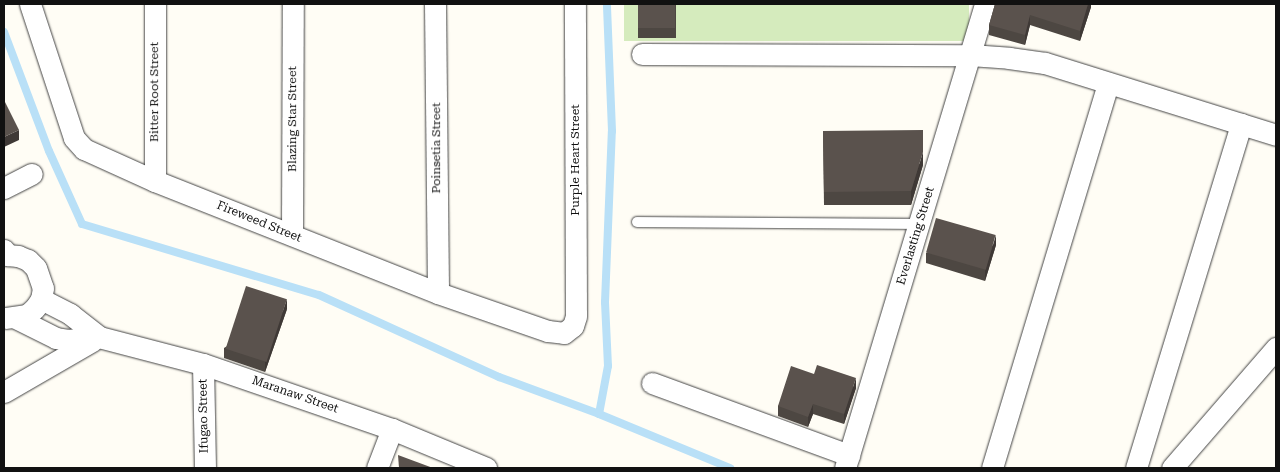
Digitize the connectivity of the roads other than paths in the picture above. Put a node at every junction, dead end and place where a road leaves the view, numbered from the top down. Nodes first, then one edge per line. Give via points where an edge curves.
1 (30, 4) edge
2 (156, 4) edge
3 (294, 4) edge
4 (435, 4) edge
5 (575, 4) edge
6 (985, 4) edge
7 (642, 54) dead end
8 (970, 55) junction
9 (1108, 83) junction
10 (1241, 124) junction
11 (1276, 135) edge
12 (32, 174) dead end
13 (155, 180) junction
14 (4, 188) edge
15 (637, 222) dead end
16 (920, 224) junction
17 (292, 234) junction
18 (4, 250) edge
19 (438, 293) junction
20 (41, 298) junction
21 (576, 316) joint
22 (10, 318) edge
23 (99, 337) junction
24 (1276, 348) edge
25 (203, 364) junction
26 (652, 383) dead end
27 (4, 392) edge
28 (392, 429) junction
29 (847, 462) edge
30 (205, 468) edge
31 (377, 468) edge
32 (486, 468) edge
33 (992, 468) edge
34 (1136, 468) edge
35 (1172, 468) edge

1 - 13 street, Fireweed Street via 74,138 84,149
2 - 13 street, Bitter Root Street
3 - 17 street, Blazing Star Street
4 - 19 street, Poinsetia Street
5 - 21 street, Purple Heart Street
6 - 8 street, Everlasting Street
7 - 8 street
8 - 9 street via 1045,63
8 - 16 street, Everlasting Street
9 - 10 street
9 - 33 street
10 - 11 street
10 - 34 street
12 - 14 street
13 - 17 street, Fireweed Street
15 - 16 lane
16 - 29 street, Everlasting Street
17 - 19 street, Fireweed Street
18 - 20 street via 7,255 23,258 36,268 43,288
19 - 21 street, Fireweed Street via 548,331 564,333 573,326
20 - 22 street, Maranaw Street via 31,311
20 - 23 street, Maranaw Street via 70,314
22 - 23 street, Maranaw Street via 56,338
23 - 25 street, Maranaw Street
23 - 27 street
24 - 35 street
25 - 28 street, Maranaw Street
25 - 30 street, Ifugao Street
26 - 29 street
28 - 31 street
28 - 32 street, Maranaw Street

